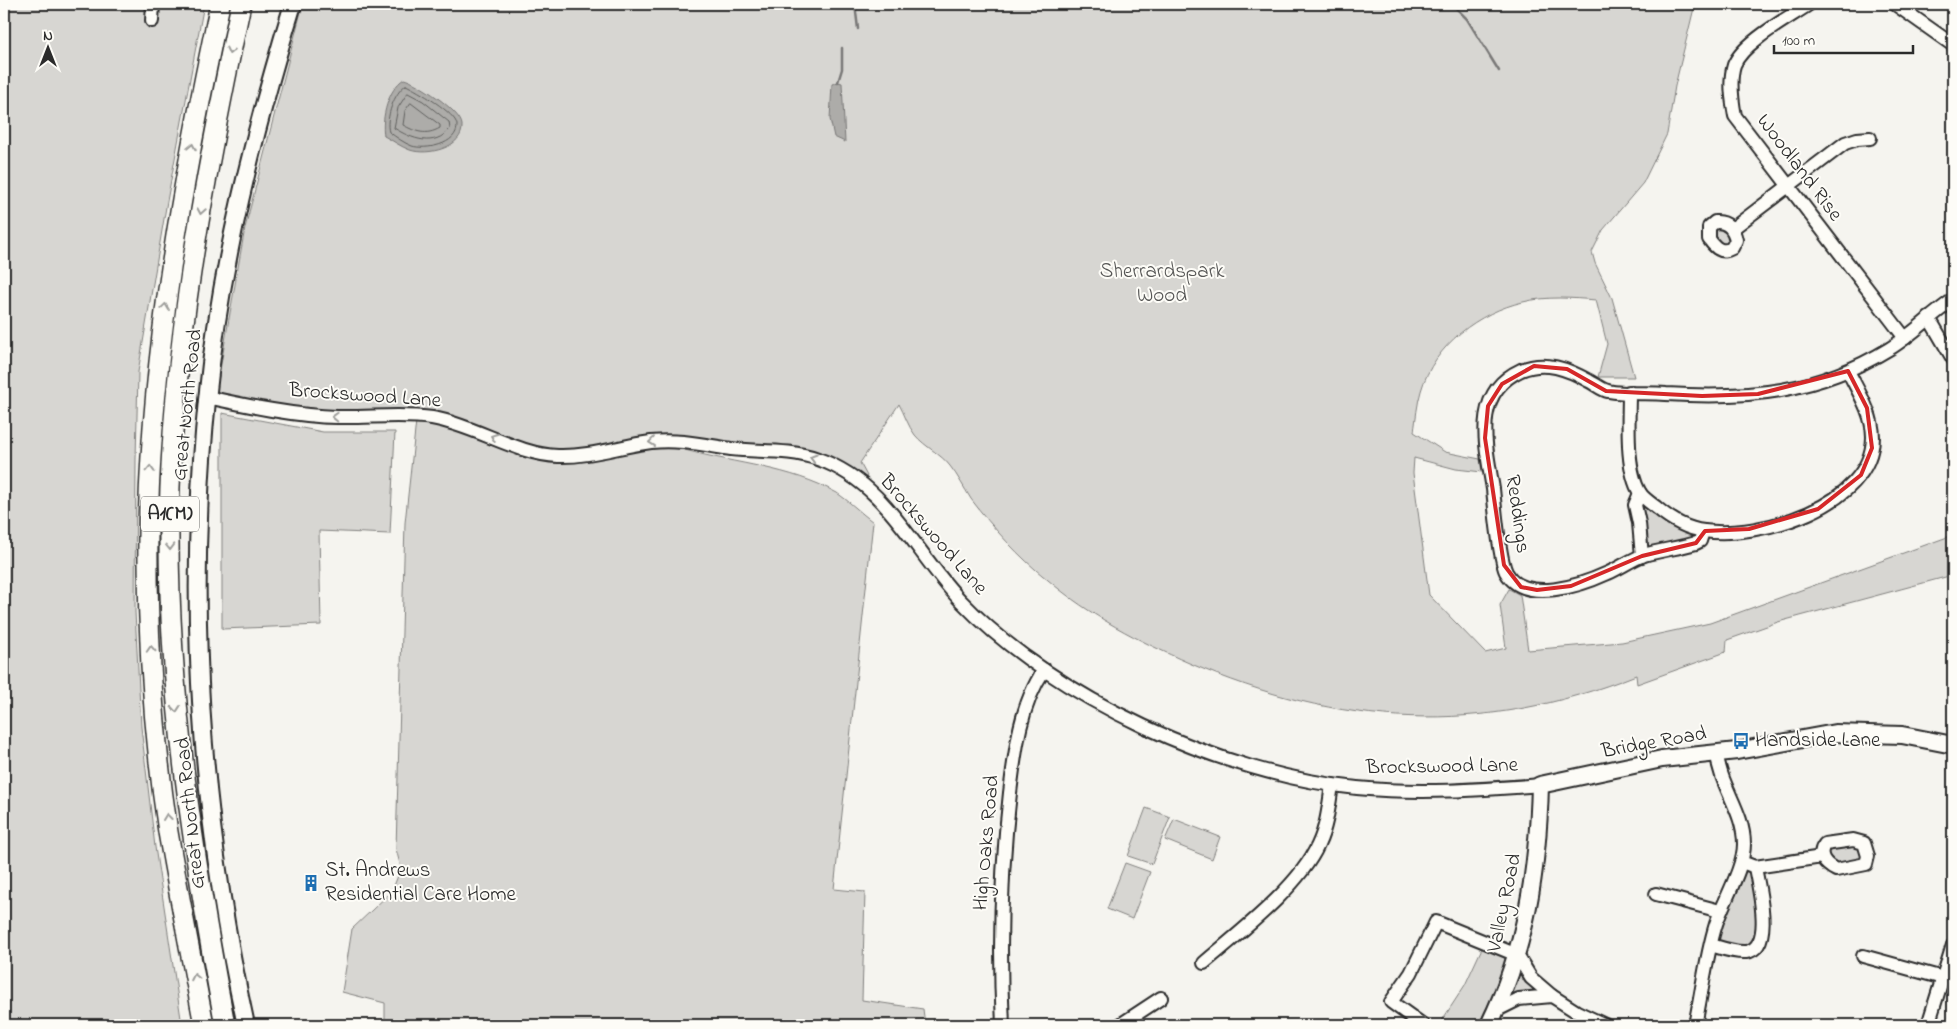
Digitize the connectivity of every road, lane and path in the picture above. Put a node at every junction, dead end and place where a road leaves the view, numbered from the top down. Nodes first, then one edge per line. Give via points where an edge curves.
1 (153, 4) edge
2 (220, 4) edge
3 (241, 4) edge
4 (293, 4) edge
5 (1809, 4) edge
6 (1895, 4) edge
7 (152, 21) dead end
8 (1953, 45) edge
9 (1870, 138) dead end
10 (1788, 187) junction
11 (1732, 228) dead end
12 (1953, 300) edge
13 (1929, 318) junction
14 (1905, 338) junction
15 (1953, 359) edge
16 (1848, 370) junction
17 (1629, 392) junction
18 (207, 397) junction
19 (1640, 493) junction
20 (1703, 531) junction
21 (1642, 556) junction
22 (1044, 670) junction
23 (1953, 745) edge
24 (1717, 753) junction
25 (1332, 785) junction
26 (1540, 785) junction
27 (1822, 857) dead end
28 (1740, 861) junction
29 (1755, 867) junction
30 (1656, 894) dead end
31 (1720, 911) junction
32 (1711, 945) junction
33 (1953, 945) edge
34 (1517, 955) junction
35 (1863, 956) dead end
36 (1204, 963) dead end
37 (1943, 978) junction
38 (1552, 996) junction
39 (1162, 998) dead end
40 (1496, 1010) junction
41 (204, 1025) edge
42 (225, 1025) edge
43 (246, 1025) edge
44 (1003, 1025) edge
45 (1120, 1025) edge
46 (1423, 1025) edge
47 (1489, 1025) edge
48 (1604, 1025) edge
49 (1695, 1025) edge
50 (1928, 1025) edge

1 - 7 street
41 -> 2 highway, A1(M) via 168,829 152,673 148,532 154,411 168,287
3 -> 42 highway, A1(M) via 220,96 181,339 169,528 172,654 182,770
4 - 18 main road, Great North Road via 251,153 224,282
5 - 10 street, Woodland Rise via 1751,44 1739,55 1732,74 1735,116
6 - 8 street
9 - 10 street via 1845,143
10 - 11 street
10 - 14 street, Woodland Rise
12 - 13 street, Reddings
13 - 14 street, Reddings
13 - 15 street
14 - 16 street, Reddings
16 - 17 street, Reddings via 1787,390 1758,394 1702,396
16 - 20 street via 1867,408 1873,435 1872,448 1860,475 1832,502 1810,512 1749,529
17 - 19 street via 1629,449
17 - 21 street, Reddings via 1606,391 1575,372 1534,366 1502,384 1493,396 1485,417 1485,438 1504,566 1517,584 1531,590 1571,586
22 -> 18 street, Brockswood Lane via 1007,643 959,599 890,510 857,479 816,458 690,441 618,447 586,456 553,456 431,418 334,417
18 - 43 main road, Great North Road via 198,518 203,742 216,865
19 - 20 street via 1669,517
19 - 21 street via 1635,505 1640,523
20 - 21 street, Reddings via 1696,543
22 - 25 street, Brockswood Lane via 1095,701 1154,730 1248,765
22 - 44 street, High Oaks Road via 1032,689 1018,736 1005,837 1000,943
23 - 24 main road, Bridge Road via 1902,734 1850,732
24 - 26 main road, Bridge Road via 1662,760
24 - 28 street via 1744,834 1744,852
25 - 26 street, Brockswood Lane via 1421,792
25 - 36 street via 1324,831 1310,860 1284,891
26 - 34 main road, Valley Road via 1534,876
27 - 29 street
28 - 29 street
28 - 31 street
29 - 32 street via 1762,918 1762,934 1757,947 1739,952
30 - 31 street
31 - 32 street
32 - 49 street
33 - 37 street
34 - 38 street via 1531,978
34 - 40 main road, Valley Road
34 - 46 street via 1436,922 1411,973 1391,1002
35 - 37 street
37 - 50 street
38 - 40 street via 1519,999
38 - 48 street
39 - 45 street
40 - 47 main road, Valley Road

